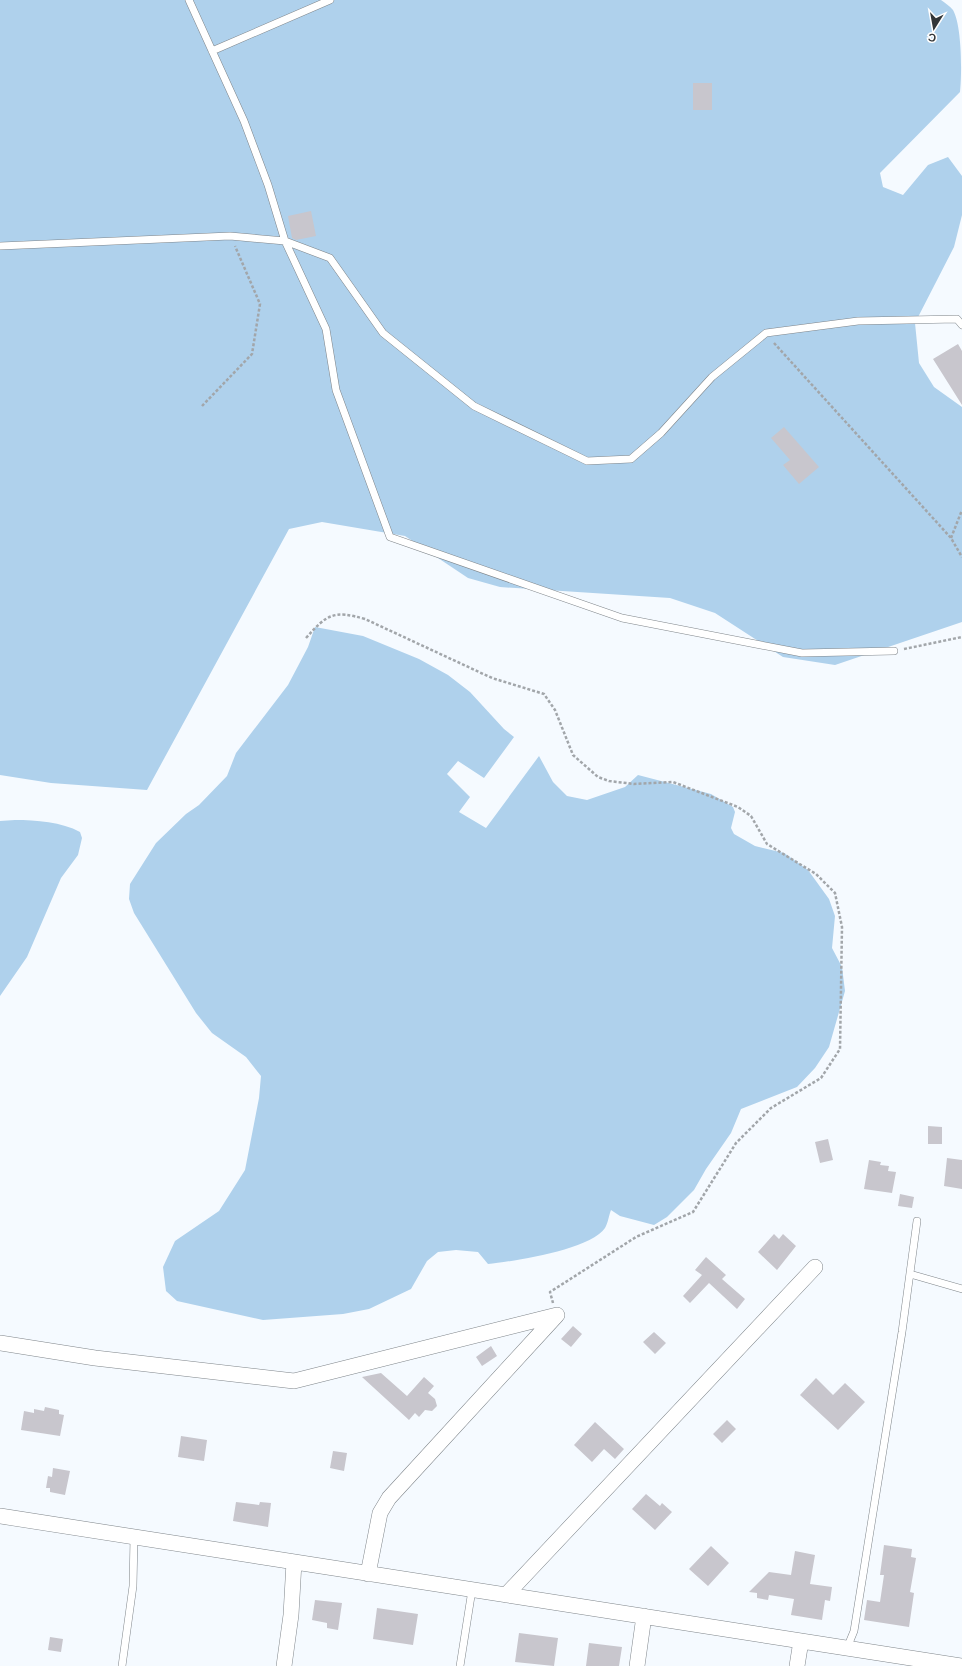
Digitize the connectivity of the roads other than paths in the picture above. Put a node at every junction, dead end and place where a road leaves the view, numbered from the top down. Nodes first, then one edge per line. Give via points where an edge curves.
1 (189, 0) edge
2 (330, 0) edge
3 (212, 51) junction
4 (285, 241) junction
5 (0, 246) edge
6 (962, 326) edge
7 (894, 651) road end
8 (917, 1221) dead end
9 (815, 1267) dead end
10 (910, 1274) junction
11 (962, 1290) edge
12 (0, 1343) edge
13 (0, 1516) edge
14 (134, 1537) junction
15 (294, 1562) junction
16 (368, 1574) junction
17 (472, 1590) junction
18 (506, 1595) junction
19 (644, 1616) junction
20 (801, 1641) junction
21 (847, 1648) junction
22 (122, 1666) edge
23 (284, 1666) edge
24 (460, 1666) edge
25 (637, 1666) edge
26 (797, 1666) edge
27 (960, 1666) edge

1 - 3 lane
2 - 3 lane
3 - 4 lane via 244,121 268,185
4 - 5 lane via 230,236
4 - 6 lane via 330,258 383,333 474,406 586,460 631,459 661,433 712,377 766,333 858,321 956,319
4 - 7 lane via 326,329 336,390 390,537 622,618 802,653
8 - 10 lane
9 - 18 street
10 - 11 lane
10 - 21 lane via 854,1631
12 - 16 street via 95,1358 294,1381 557,1315 389,1498 380,1513
13 - 14 street
14 - 15 street
14 - 22 lane via 133,1586
15 - 16 street
15 - 23 street via 291,1615
16 - 17 street
17 - 18 street
17 - 24 lane
18 - 19 street
19 - 20 street
19 - 25 street
20 - 21 street
20 - 26 street
21 - 27 street

